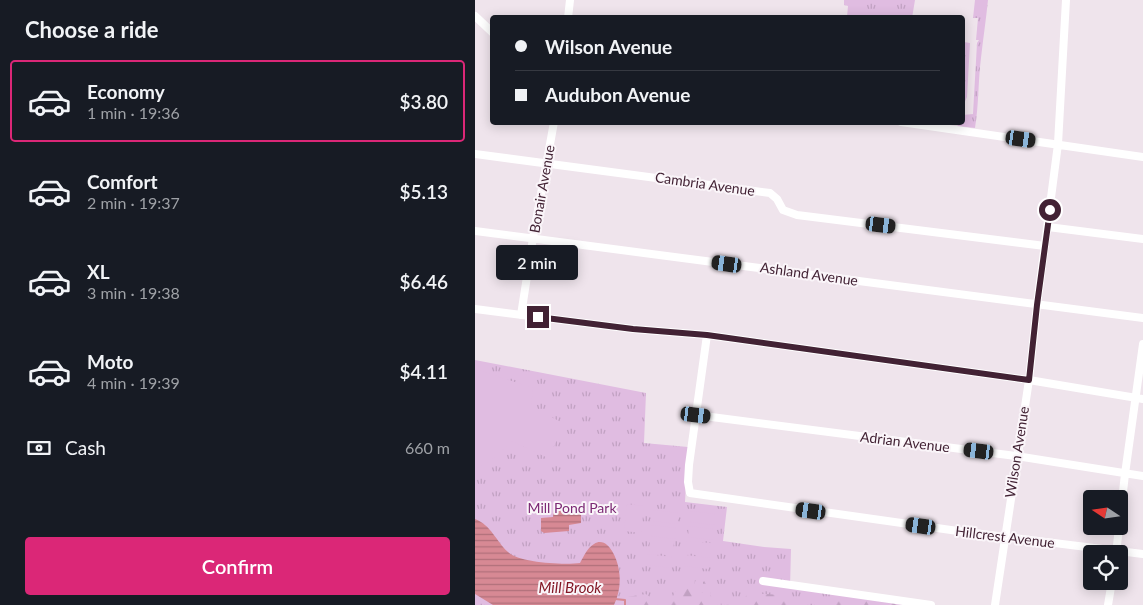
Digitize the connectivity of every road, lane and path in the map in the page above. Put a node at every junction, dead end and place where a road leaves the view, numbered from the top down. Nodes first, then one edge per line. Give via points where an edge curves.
1 (570, 0) edge
2 (1066, 0) edge
3 (568, 15) edge
4 (475, 16) edge
5 (490, 30) edge
6 (553, 125) edge
7 (922, 125) edge
8 (1058, 144) junction
9 (475, 154) edge
10 (1143, 157) edge
11 (547, 163) junction
12 (1048, 227) junction
13 (475, 230) edge
14 (533, 238) junction
15 (1143, 239) edge
16 (1045, 246) junction
17 (1037, 305) junction
18 (475, 309) edge
19 (521, 314) junction
20 (1143, 318) edge
21 (707, 335) junction
22 (1143, 344) edge
23 (1029, 380) junction
24 (1140, 398) edge
25 (696, 415) junction
26 (1017, 456) junction
27 (1125, 474) junction
28 (1143, 476) edge
29 (1004, 537) junction
30 (1117, 545) edge
31 (1083, 548) edge
32 (1128, 553) edge
33 (1143, 554) edge
34 (763, 581) dead end
35 (1110, 590) edge
36 (931, 605) edge
37 (995, 605) edge
38 (1108, 605) edge

1 - 3 street
2 - 8 street, Wilson Avenue
4 - 5 street
6 - 11 street, Bonair Avenue
7 - 8 street
8 - 10 street
8 - 12 street, Wilson Avenue
9 - 11 street, Cambria Avenue
11 - 14 street, Bonair Avenue
11 - 16 street, Cambria Avenue via 770,193 783,210 797,215
12 - 15 street
12 - 16 street, Wilson Avenue
13 - 14 street, Ashland Avenue
14 - 17 street, Ashland Avenue
14 - 19 street, Bonair Avenue
16 - 17 street, Wilson Avenue
17 - 20 street, Ashland Avenue
17 - 23 street, Wilson Avenue
18 - 19 street
19 - 21 street
21 - 23 street
21 - 25 street
22 - 24 street
23 - 24 street
23 - 26 street, Wilson Avenue
24 - 27 street
25 - 26 street, Adrian Avenue
25 - 29 street, Hillcrest Avenue via 688,482 690,493
26 - 27 street, Adrian Avenue
26 - 29 street, Wilson Avenue
27 - 28 street, Adrian Avenue
27 - 30 street
29 - 31 street, Hillcrest Avenue
29 - 37 street, Wilson Avenue
32 - 33 street, Hillcrest Avenue
34 - 36 street
35 - 38 street

